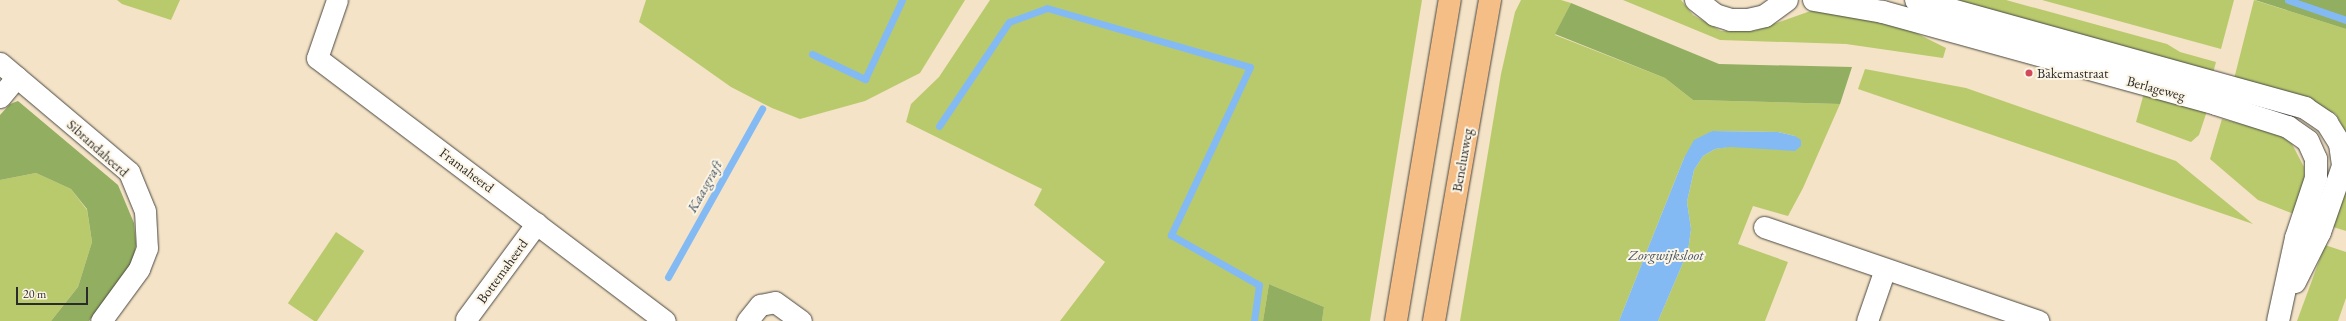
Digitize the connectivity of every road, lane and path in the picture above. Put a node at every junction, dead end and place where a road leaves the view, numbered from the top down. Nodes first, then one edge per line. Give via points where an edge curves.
1 (337, 0) edge
2 (1450, 0) edge
3 (1490, 0) edge
4 (1696, 0) edge
5 (1787, 0) edge
6 (1814, 0) edge
7 (1916, 0) edge
8 (0, 63) edge
9 (17, 77) junction
10 (0, 97) edge
11 (537, 223) junction
12 (1764, 227) dead end
13 (1885, 269) junction
14 (2281, 312) edge
15 (466, 320) dead end
16 (102, 321) edge
17 (666, 321) edge
18 (747, 321) edge
19 (801, 321) edge
20 (1396, 321) edge
21 (1434, 321) edge
22 (1867, 321) edge
23 (2038, 321) edge

1 - 11 street, Framaheerd via 317,58
2 - 20 highway
3 - 21 highway, Beneluxweg
4 - 5 street via 1715,15 1731,20 1748,20 1764,16
6 - 14 street, Berlageweg via 1883,12 2216,104 2288,127 2308,141 2316,159 2316,178 2296,238
7 - 14 street, Berlageweg via 2305,108 2327,124 2340,144 2343,166 2314,246
8 - 9 street, Sibrandaheerd
9 - 10 street
9 - 16 street, Sibrandaheerd via 129,172 145,211 147,248 139,269
11 - 15 street, Bottemaheerd
11 - 17 street, Framaheerd
12 - 13 street
13 - 22 street
13 - 23 street
18 - 19 street via 760,305 775,302

